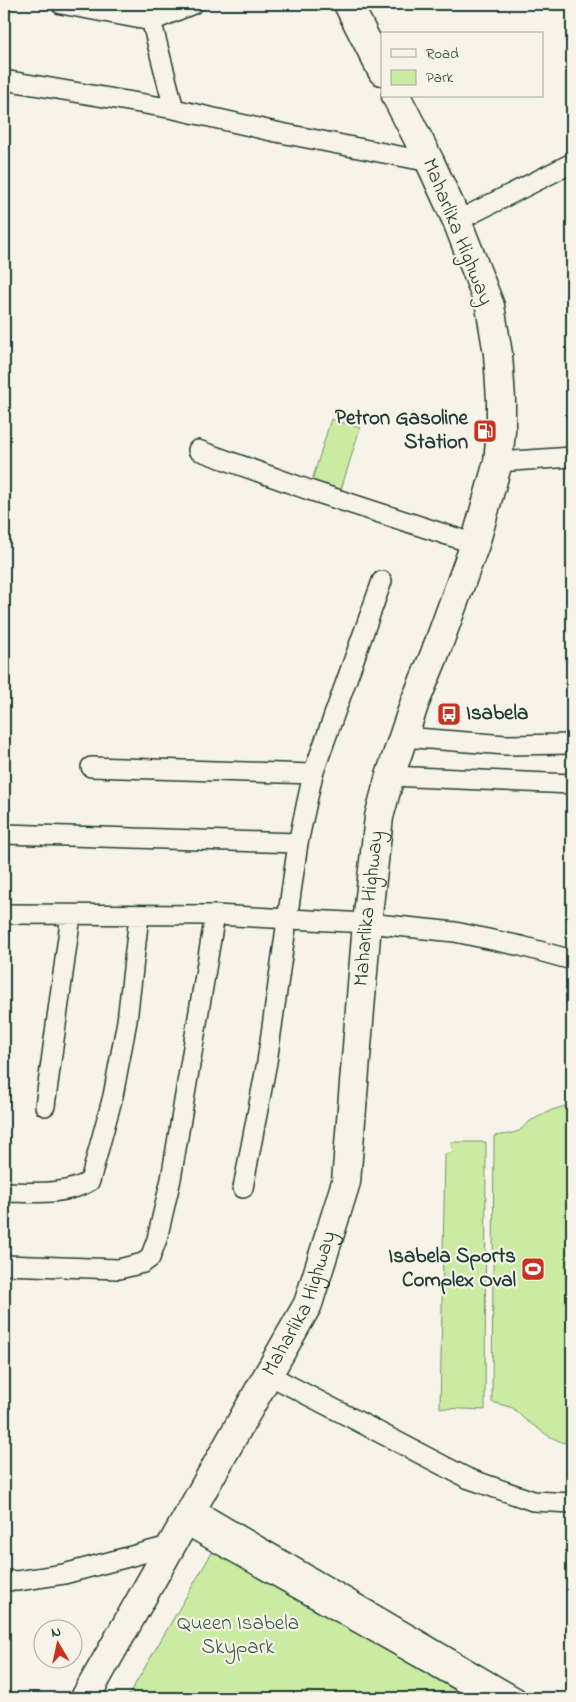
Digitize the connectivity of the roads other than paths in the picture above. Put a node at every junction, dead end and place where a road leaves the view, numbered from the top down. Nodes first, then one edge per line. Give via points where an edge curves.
1 (61, 4) edge
2 (193, 4) edge
3 (348, 4) edge
4 (150, 12) edge
5 (381, 69) edge
6 (4, 80) edge
7 (397, 98) edge
8 (174, 109) junction
9 (430, 162) junction
10 (572, 164) edge
11 (456, 221) junction
12 (198, 450) dead end
13 (569, 454) edge
14 (498, 462) junction
15 (474, 544) junction
16 (382, 581) dead end
17 (403, 737) junction
18 (572, 744) edge
19 (91, 767) dead end
20 (314, 774) junction
21 (390, 776) junction
22 (572, 784) edge
23 (4, 834) edge
24 (298, 843) junction
25 (4, 914) edge
26 (70, 915) junction
27 (139, 916) junction
28 (215, 916) junction
29 (288, 918) junction
30 (367, 923) junction
31 (572, 960) edge
32 (45, 1106) dead end
33 (243, 1188) dead end
34 (4, 1192) edge
35 (4, 1265) edge
36 (269, 1375) junction
37 (572, 1503) edge
38 (183, 1526) junction
39 (4, 1580) edge
40 (86, 1698) edge
41 (492, 1698) edge
42 (517, 1698) edge

1 - 4 street
2 - 4 street
3 - 5 highway
4 - 8 street
6 - 8 street
7 - 9 highway, Maharlika Highway
8 - 9 street
9 - 11 highway, Maharlika Highway
10 - 11 street
11 - 14 highway, Maharlika Highway via 490,306 501,400
12 - 15 street
13 - 14 street
14 - 15 highway, Maharlika Highway
15 - 17 highway, Maharlika Highway
16 - 20 street
17 - 18 street via 506,745
17 - 21 highway, Maharlika Highway
19 - 20 street
20 - 24 street
21 - 22 street
21 - 30 highway, Maharlika Highway via 379,817
23 - 24 street
24 - 29 street
25 - 26 street
26 - 27 street
26 - 32 street
27 - 28 street
27 - 34 street via 127,1021 113,1096 90,1181 68,1190
28 - 29 street
28 - 35 street via 171,1179 150,1258 119,1269
29 - 30 street
29 - 33 street via 267,1062
30 - 31 street via 454,932
30 - 36 highway, Maharlika Highway via 346,1182 308,1304
36 - 37 street via 467,1478 533,1501
36 - 38 highway, Maharlika Highway
38 - 39 street via 56,1575
38 - 40 highway, Maharlika Highway
38 - 41 street
38 - 42 street

